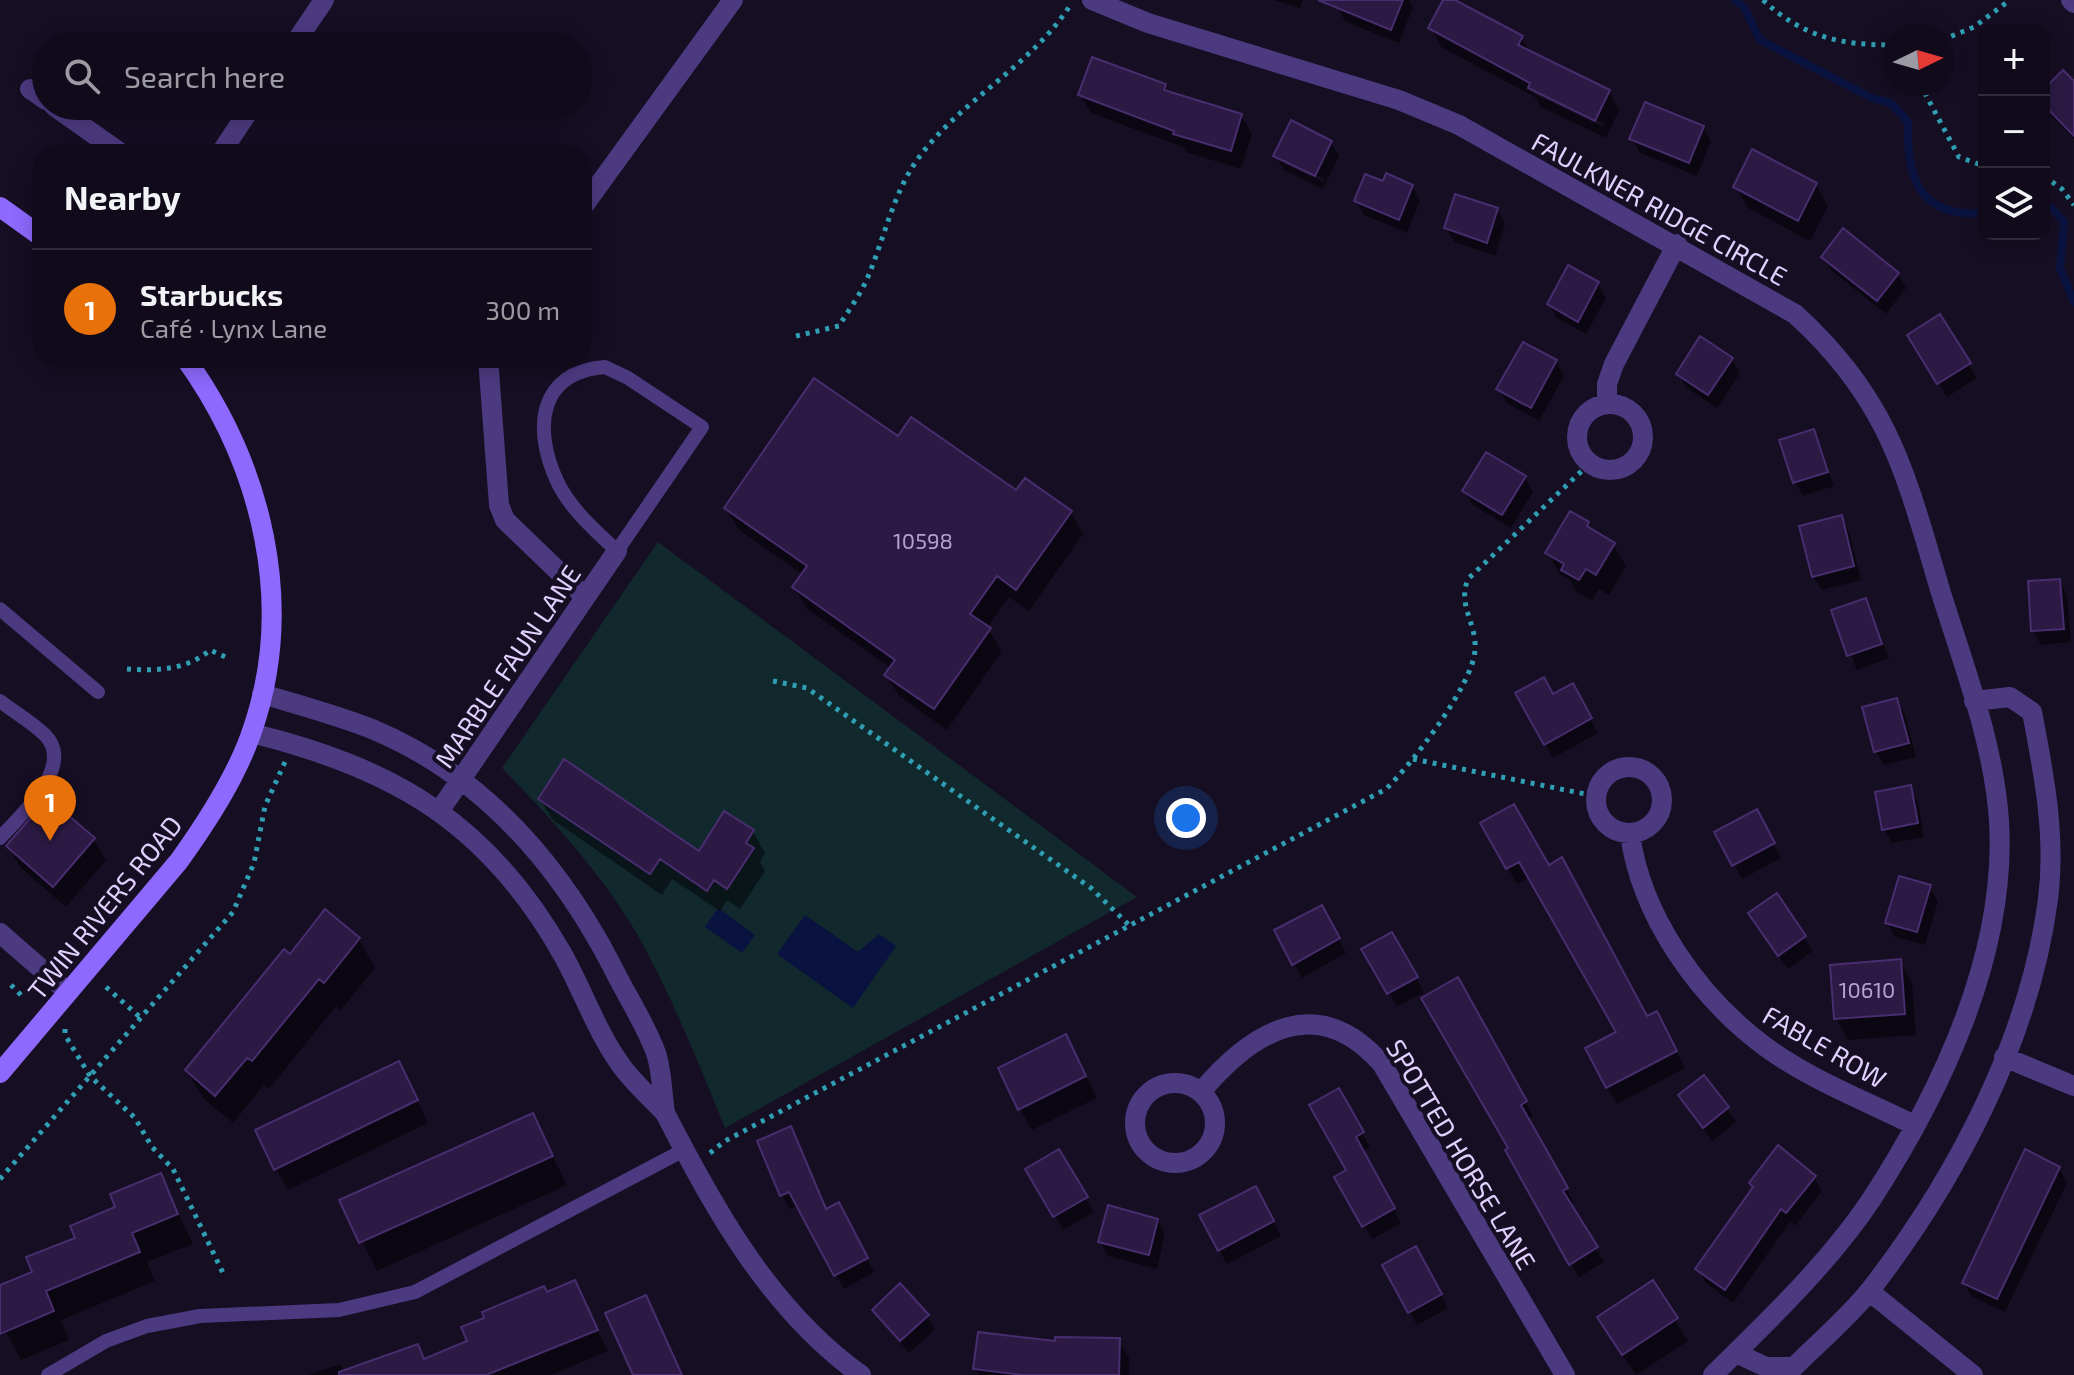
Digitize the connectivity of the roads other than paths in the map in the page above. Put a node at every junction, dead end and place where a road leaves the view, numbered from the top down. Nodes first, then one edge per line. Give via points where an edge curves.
1 (324, 0) edge
2 (733, 0) edge
3 (1092, 0) edge
4 (302, 32) edge
5 (74, 120) edge
6 (243, 120) edge
7 (108, 144) edge
8 (227, 144) edge
9 (592, 194) edge
10 (0, 207) edge
11 (32, 230) edge
12 (1677, 244) junction
13 (191, 368) edge
14 (489, 368) edge
15 (586, 368) edge
16 (592, 368) edge
17 (1607, 403) junction
18 (617, 551) junction
19 (585, 597) junction
20 (0, 609) edge
21 (98, 692) dead end
22 (262, 694) junction
23 (0, 701) edge
24 (1974, 701) junction
25 (251, 733) junction
26 (460, 779) junction
27 (440, 810) junction
28 (1630, 834) junction
29 (0, 838) edge
30 (0, 933) edge
31 (68, 992) junction
32 (2004, 1057) junction
33 (0, 1073) edge
34 (2074, 1086) edge
35 (1201, 1092) dead end
36 (665, 1113) junction
37 (1914, 1125) junction
38 (689, 1158) junction
39 (1869, 1291) junction
40 (1736, 1353) junction
41 (48, 1375) edge
42 (861, 1375) edge
43 (1565, 1375) edge
44 (1713, 1375) edge
45 (1973, 1375) edge

1 - 4 street
2 - 9 street
3 - 12 street, FAULKNER RIDGE CIRCLE via 1148,23 1387,96 1459,125
5 - 7 street
6 - 8 street
10 - 11 street
12 - 17 street via 1614,364
12 - 24 street, FAULKNER RIDGE CIRCLE via 1795,314 1832,347 1885,423
13 - 22 street, TWIN RIVERS ROAD via 231,431 260,514 271,601
14 - 19 street via 499,505 505,520
15 - 18 lane via 566,377 552,393 543,414 544,435 558,483 584,520
16 - 18 lane via 605,367 628,378 702,427
17 - 17 street via 1594,407 1579,423 1577,444 1589,464 1615,471 1637,457 1642,446 1639,420 1622,405
18 - 19 street, MARBLE FAUN LANE
19 - 26 street, MARBLE FAUN LANE
20 - 21 lane
22 - 25 street, TWIN RIVERS ROAD
22 - 26 street via 373,730
23 - 29 lane via 47,737 54,756 50,780
24 - 32 street via 2010,697 2032,712 2048,808 2048,898 2026,1000
24 - 37 street, FAULKNER RIDGE CIRCLE via 1999,818 1998,895 1979,981
25 - 27 street via 338,757
25 - 31 street, TWIN RIVERS ROAD via 205,825
26 - 27 street, MARBLE FAUN LANE
26 - 36 street via 538,850 571,894 656,1054
27 - 36 street via 505,871 535,910 623,1068
28 - 28 street via 1657,818 1662,796 1653,777 1636,767 1616,769 1601,780 1595,796 1603,823
28 - 37 street, FABLE ROW via 1642,887 1667,936 1729,1018 1806,1071
30 - 31 street
31 - 33 street, TWIN RIVERS ROAD
32 - 34 street
32 - 39 street via 1962,1147
35 - 43 street, SPOTTED HORSE LANE via 1226,1063 1274,1029 1325,1026 1364,1044 1382,1064
36 - 38 street
37 - 40 street, FAULKNER RIDGE CIRCLE via 1861,1212 1826,1257
38 - 41 lane via 415,1292 339,1310 200,1316 147,1326 106,1341
38 - 42 street via 770,1289 804,1330
39 - 40 street via 1794,1367 1766,1367
39 - 45 street
40 - 44 street, FAULKNER RIDGE CIRCLE

